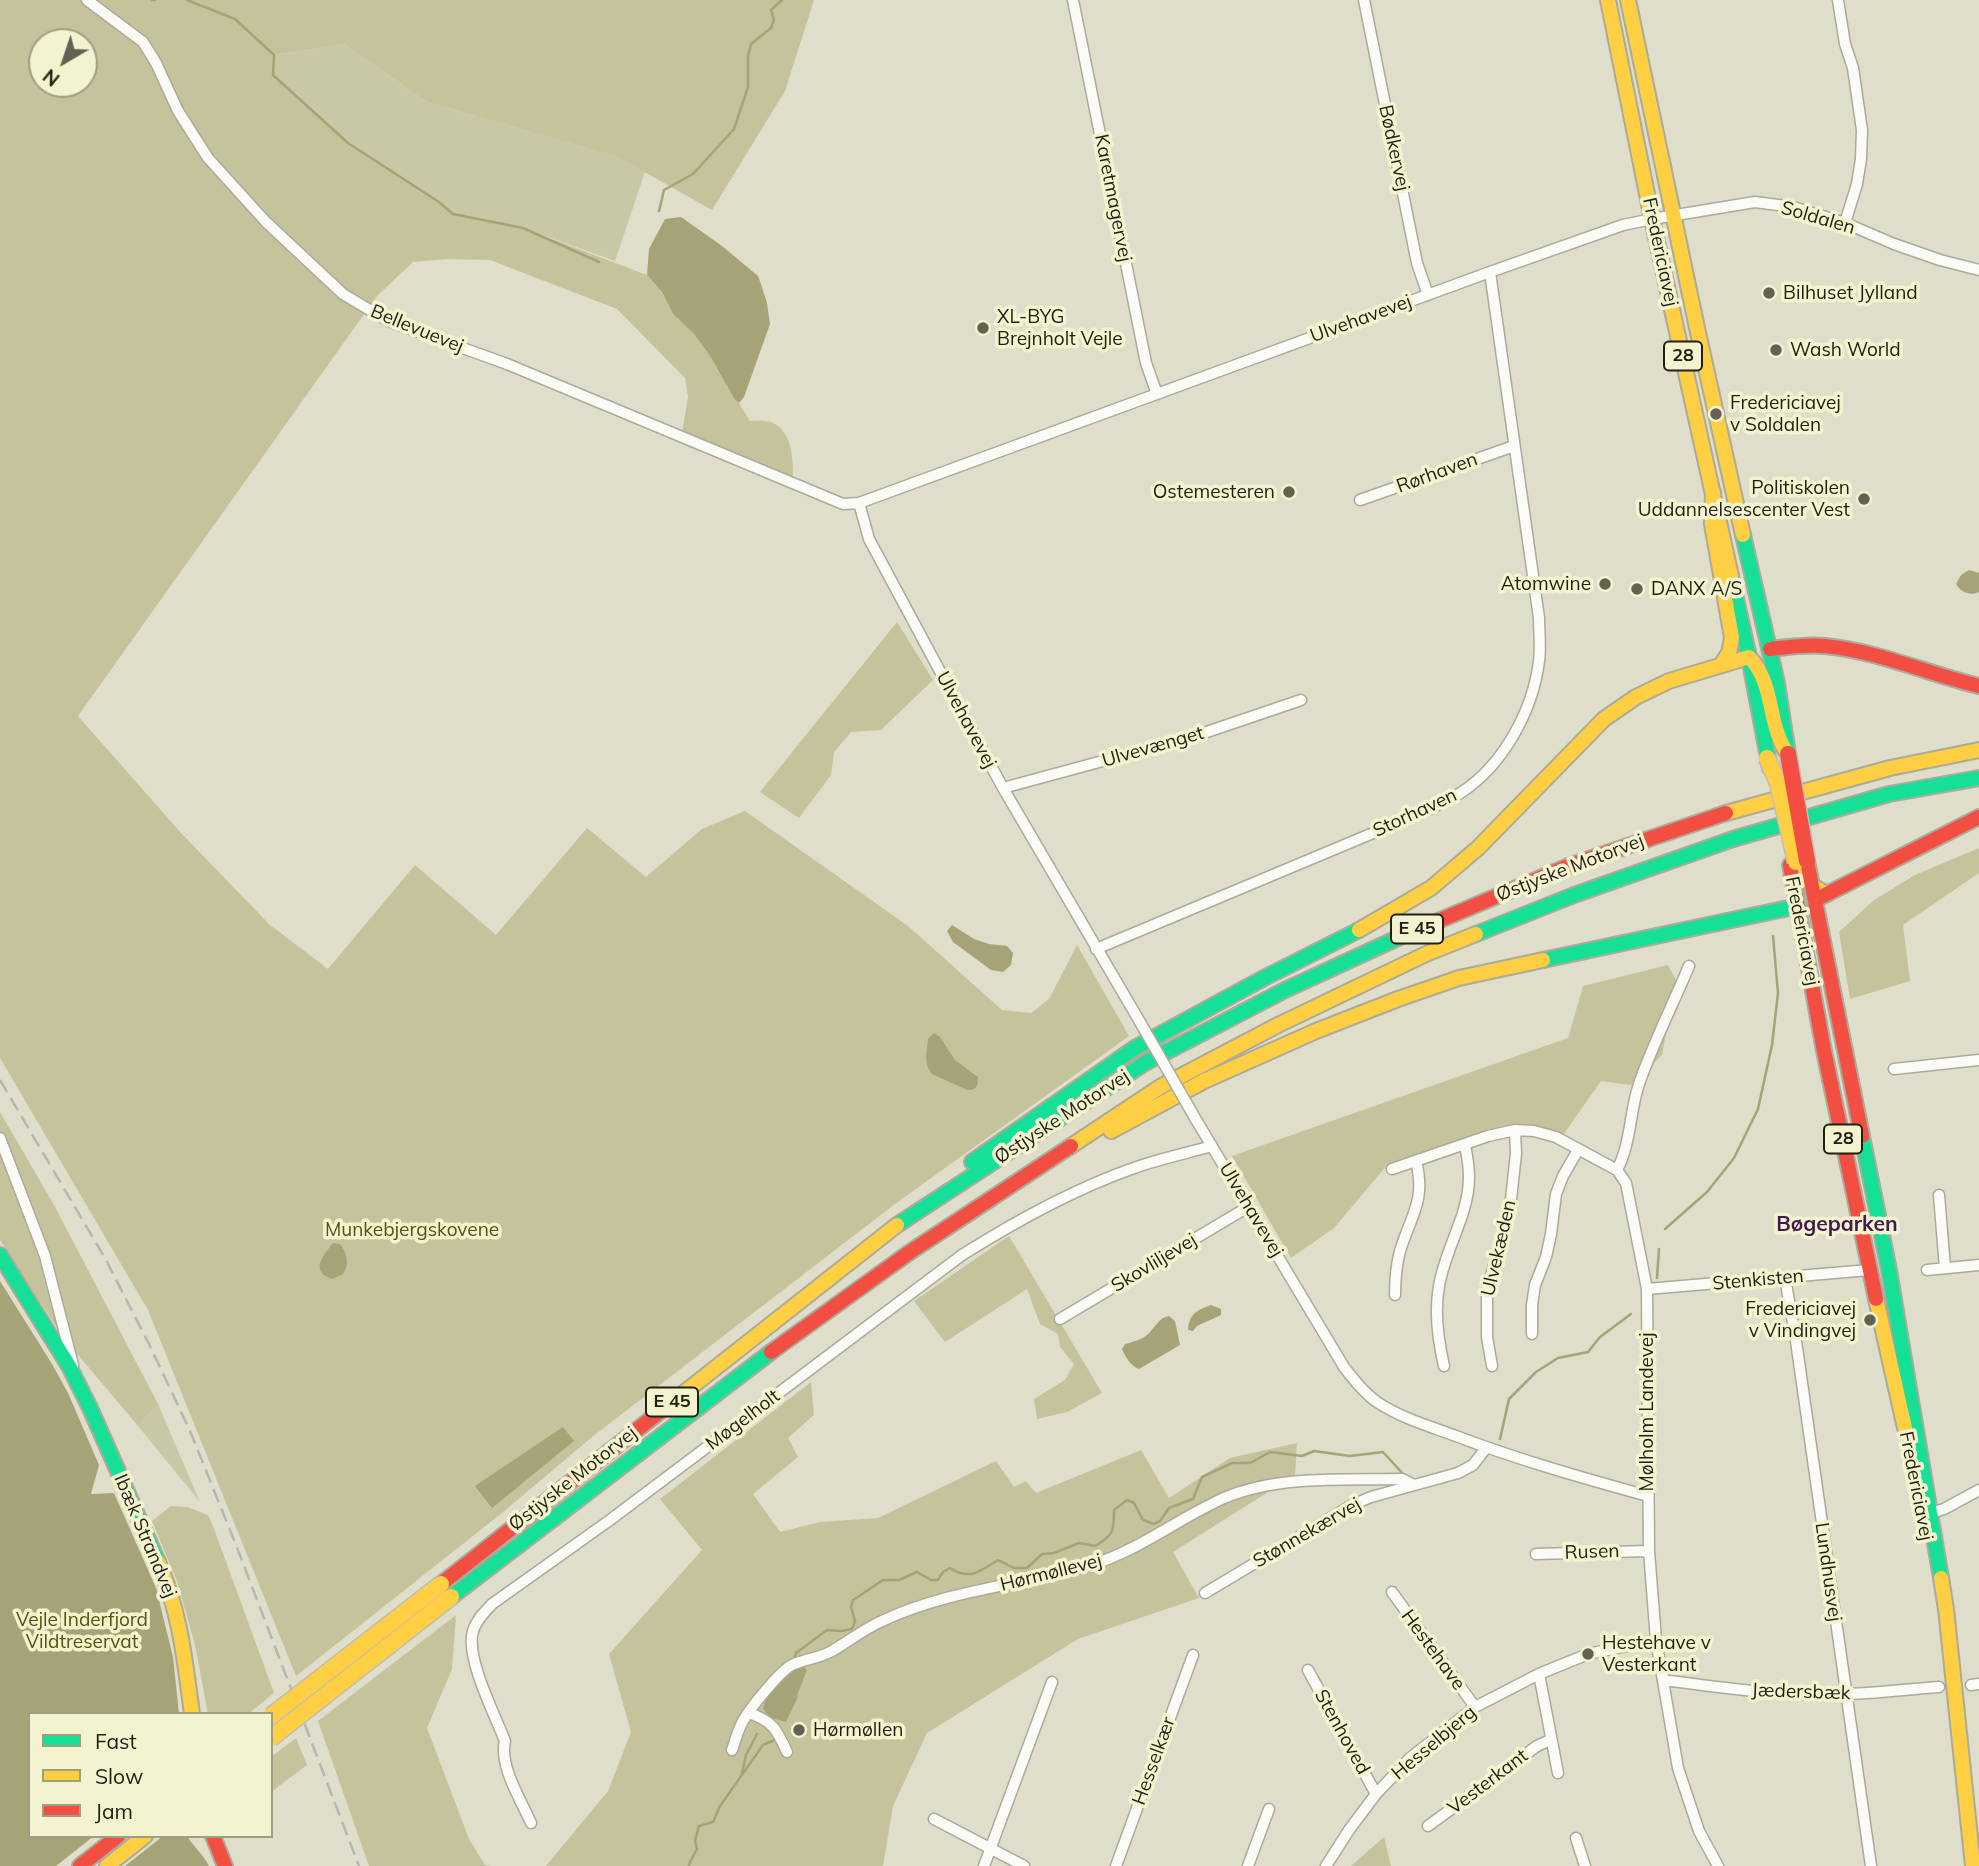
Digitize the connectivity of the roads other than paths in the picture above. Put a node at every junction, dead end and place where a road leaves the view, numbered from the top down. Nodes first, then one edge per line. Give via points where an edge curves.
1 (87, 0) edge
2 (1073, 0) edge
3 (1364, 0) edge
4 (1608, 0) edge
5 (1629, 0) edge
6 (1838, 0) edge
7 (1618, 52) junction
8 (1673, 215) junction
9 (1652, 219) junction
10 (1845, 223) junction
11 (1979, 270) edge
12 (1490, 272) junction
13 (1428, 295) junction
14 (1157, 394) junction
15 (1514, 446) junction
16 (1713, 492) junction
17 (1734, 495) junction
18 (1360, 500) dead end
19 (859, 503) junction
20 (1770, 649) junction
21 (1749, 657) junction
22 (1721, 665) junction
23 (1979, 686) edge
24 (1300, 700) dead end
25 (1979, 750) edge
26 (1788, 754) junction
27 (1979, 778) edge
28 (1003, 788) junction
29 (1979, 817) edge
30 (1798, 863) junction
31 (1818, 894) junction
32 (1798, 906) junction
33 (1096, 949) junction
34 (1689, 966) dead end
35 (1979, 1060) edge
36 (1894, 1069) dead end
37 (1515, 1130) junction
38 (0, 1138) edge
39 (1465, 1145) junction
40 (1212, 1146) junction
41 (1578, 1150) junction
42 (1416, 1161) junction
43 (1392, 1169) dead end
44 (1617, 1170) junction
45 (1012, 1183) junction
46 (1939, 1195) dead end
47 (1248, 1208) junction
48 (903, 1220) junction
49 (0, 1255) edge
50 (1979, 1265) edge
51 (1945, 1268) junction
52 (1869, 1270) junction
53 (1927, 1270) dead end
54 (1785, 1278) junction
55 (1647, 1289) junction
56 (1395, 1295) dead end
57 (1060, 1319) dead end
58 (1532, 1334) dead end
59 (69, 1366) junction
60 (1444, 1366) dead end
61 (1492, 1366) dead end
62 (1486, 1447) junction
63 (1414, 1485) junction
64 (1979, 1490) edge
65 (1648, 1496) junction
66 (1930, 1513) junction
67 (1648, 1551) junction
68 (1536, 1554) dead end
69 (1392, 1592) dead end
70 (1205, 1593) dead end
71 (1656, 1640) junction
72 (1193, 1655) dead end
73 (1308, 1670) dead end
74 (1539, 1674) junction
75 (1663, 1680) junction
76 (1052, 1682) dead end
77 (1939, 1688) dead end
78 (1846, 1694) junction
79 (1475, 1707) junction
80 (192, 1712) edge
81 (749, 1713) junction
82 (273, 1714) edge
83 (273, 1736) edge
84 (1550, 1740) junction
85 (732, 1750) dead end
86 (787, 1752) dead end
87 (1558, 1773) dead end
88 (1376, 1794) junction
89 (1269, 1809) dead end
90 (934, 1819) dead end
91 (531, 1824) dead end
92 (1429, 1826) dead end
93 (115, 1838) edge
94 (142, 1838) edge
95 (214, 1838) edge
96 (1576, 1838) dead end
97 (991, 1848) junction
98 (80, 1866) edge
99 (107, 1866) edge
100 (225, 1866) edge
101 (984, 1866) edge
102 (1024, 1866) edge
103 (1116, 1866) edge
104 (1248, 1866) edge
105 (1326, 1866) edge
106 (1585, 1866) edge
107 (1718, 1866) edge
108 (1871, 1866) edge
109 (1966, 1866) edge
110 (1973, 1866) edge

1 - 19 street, Bellevuevej via 143,42 208,158 266,222 343,294 388,321 507,364 843,504
2 - 14 street, Karetmagervej via 1146,363
3 - 13 street, Bødkervej via 1417,263
4 - 7 main road, Fredericiavej / 28
5 - 8 main road, Fredericiavej / 28
6 - 10 street via 1862,130 1859,172
7 - 8 main road via 1659,206
7 - 9 main road, Fredericiavej / 28
8 - 9 street, Soldalen
8 - 10 street, Soldalen via 1755,202 1793,207
8 - 17 main road, Fredericiavej / 28
9 - 12 street, Ulvehavevej
9 - 16 main road, Fredericiavej / 28
9 - 17 main road via 1665,228 1718,461
10 - 11 street, Soldalen via 1894,244
12 - 13 street, Ulvehavevej
12 - 15 street, Storhaven
13 - 14 street, Ulvehavevej
14 - 19 street, Ulvehavevej
15 - 18 street, Rørhaven
15 - 33 street, Storhaven via 1539,618 1539,659 1524,715 1489,768 1462,792 1428,810
16 - 21 main road, Fredericiavej / 28
16 - 22 main road via 1712,524 1732,638
17 - 20 main road, Fredericiavej / 28
19 - 28 street, Ulvehavevej via 869,539
20 - 21 main road
20 - 23 main road via 1808,645 1850,649
20 - 26 main road, Fredericiavej / 28
21 - 22 main road
21 - 26 main road via 1763,673 1777,737
21 - 30 main road, Fredericiavej / 28, bridge via 1767,758
22 - 48 main road via 1636,697 1604,719 1478,848 1431,887 1135,1048 917,1202
24 - 28 street, Ulvevænget via 1195,736
25 - 48 main road, Østjyske Motorvej / E 45 via 1890,768 1731,811 1571,865 1418,929 1284,990 1145,1063
26 - 30 main road, Fredericiavej / 28, bridge
27 - 45 main road, Østjyske Motorvej / E 45 via 1889,794 1733,839 1426,954 1160,1087
28 - 33 street, Ulvehavevej
29 - 31 main road
30 - 31 main road
30 - 32 main road, Fredericiavej / 28
31 - 32 main road
31 - 66 main road, Fredericiavej / 28
32 - 45 main road via 1459,978 1398,999 1204,1081
32 - 52 main road, Fredericiavej / 28
33 - 40 street, Ulvehavevej, bridge
34 - 44 street via 1640,1082 1625,1154
35 - 36 street
37 - 39 street
37 - 41 street via 1534,1130
37 - 61 street, Ulvekæden via 1510,1209 1487,1290
38 - 59 street, Ibæk Strandvej via 45,1256 68,1342 73,1365
39 - 42 street
39 - 60 street via 1469,1180 1438,1288 1438,1339
40 - 47 street, Ulvehavevej
40 - 91 street, Møgelholt via 1135,1167 1006,1227 492,1604 472,1632 472,1647 505,1741 504,1761
41 - 44 street
41 - 58 street via 1556,1194 1546,1257 1535,1285
42 - 43 street
42 - 56 street via 1420,1195 1399,1254
44 - 55 street, Mølholm Landevej via 1626,1182
45 - 83 main road, Østjyske Motorvej / E 45, bridge via 743,1373
46 - 51 street
47 - 57 street, Skovliljevej
47 - 62 street, Ulvehavevej via 1356,1383 1391,1410
48 - 82 main road, Østjyske Motorvej / E 45, bridge
49 - 59 main road, Ibæk Strandvej
50 - 51 street
51 - 53 street
52 - 54 street, Stenkisten
52 - 109 main road, Fredericiavej / 28 via 1927,1540 1950,1698
54 - 55 street, Stenkisten
54 - 78 street, Lundhusvej
55 - 65 street, Mølholm Landevej
59 - 80 main road, Ibæk Strandvej via 162,1570 187,1662
62 - 63 street, Stønnekærvej via 1473,1465 1458,1473
62 - 65 street, Ulvehavevej
63 - 70 street, Stønnekærvej via 1352,1505
63 - 81 street, Hørmøllevej via 1402,1479 1319,1480 1250,1489 1226,1497 1091,1565 970,1592 882,1620 830,1653 792,1665
64 - 66 street
65 - 67 street, Mølholm Landevej
66 - 110 main road, Fredericiavej / 28 via 1946,1609
67 - 68 street, Rusen
67 - 71 street, Mølholm Landevej
69 - 79 street, Hestehave
71 - 74 street, Hesselbjerg via 1588,1654
71 - 75 street, Mølholm Landevej
72 - 103 street, Hesselkær
73 - 88 street, Stenhoved
74 - 79 street, Hesselbjerg
74 - 84 street, Vesterkant
75 - 78 street, Jædersbæk via 1741,1690
75 - 107 street, Mølholm Landevej via 1681,1779 1699,1831
76 - 97 street
77 - 78 street, Jædersbæk
78 - 108 street, Lundhusvej
79 - 88 street, Hesselbjerg via 1410,1758
81 - 85 street, Hørmøllevej
81 - 86 street via 777,1730
84 - 87 street, Vesterkant
84 - 92 street, Vesterkant
88 - 105 street, Hesselbjerg
89 - 104 street
90 - 97 street
93 - 98 main road
94 - 99 main road
95 - 100 main road
96 - 106 street
97 - 101 street
97 - 102 street

